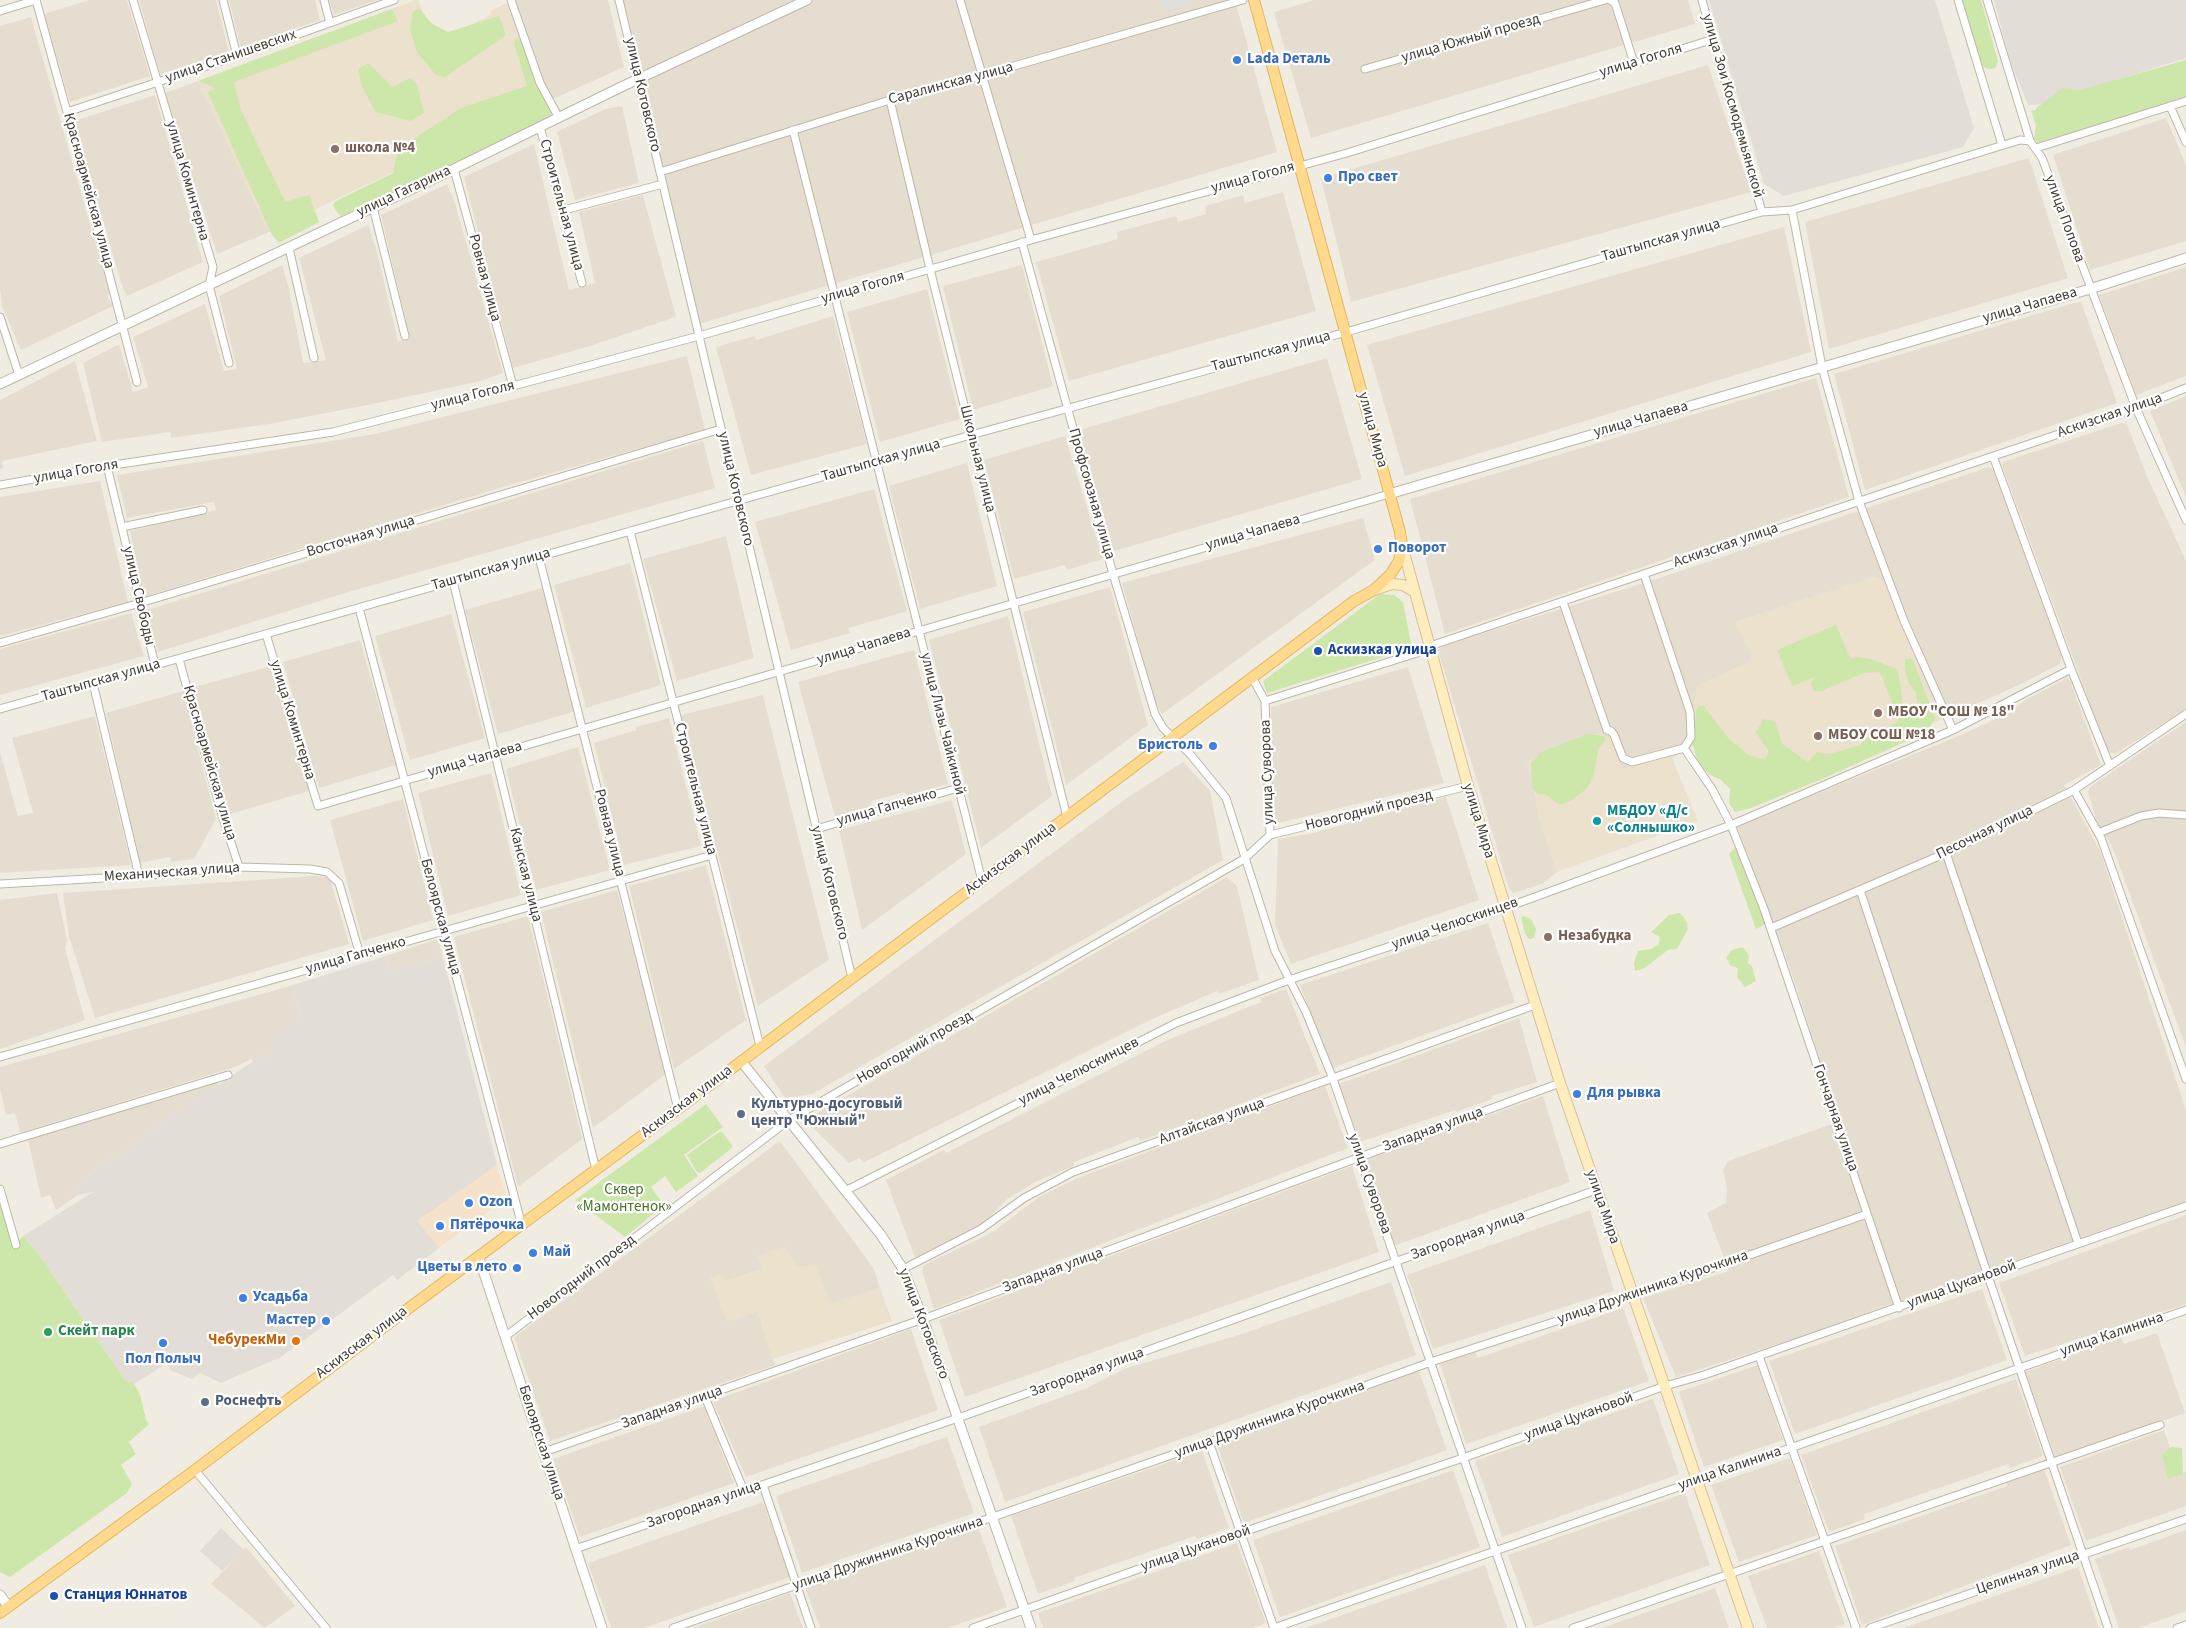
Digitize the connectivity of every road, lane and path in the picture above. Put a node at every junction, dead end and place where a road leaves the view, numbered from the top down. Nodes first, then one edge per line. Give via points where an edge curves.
1 (36, 0) edge
2 (133, 0) edge
3 (223, 0) edge
4 (324, 0) edge
5 (394, 0) edge
6 (511, 0) edge
7 (619, 0) edge
8 (807, 0) edge
9 (960, 0) edge
10 (1243, 0) edge
11 (1254, 0) edge
12 (1605, 0) edge
13 (1610, 0) edge
14 (1702, 0) edge
15 (1958, 0) edge
16 (1986, 0) edge
17 (0, 11) edge
18 (330, 23) junction
19 (1714, 39) junction
20 (237, 56) junction
21 (1634, 63) junction
22 (1365, 69) dead end
23 (983, 75) junction
24 (638, 79) junction
25 (158, 82) junction
26 (890, 100) junction
27 (2186, 101) edge
28 (2170, 106) junction
29 (67, 112) junction
30 (560, 118) junction
31 (540, 127) junction
32 (793, 130) junction
33 (2030, 142) junction
34 (2186, 142) edge
35 (2002, 145) junction
36 (2036, 148) junction
37 (1300, 165) junction
38 (454, 169) junction
39 (660, 172) junction
40 (663, 184) junction
41 (373, 207) junction
42 (564, 210) junction
43 (1792, 210) junction
44 (1762, 212) junction
45 (1031, 240) junction
46 (1022, 242) junction
47 (289, 248) junction
48 (2186, 258) edge
49 (930, 269) junction
50 (582, 283) dead end
51 (209, 285) junction
52 (2090, 289) junction
53 (835, 296) junction
54 (0, 317) edge
55 (123, 325) junction
56 (1346, 332) junction
57 (405, 336) dead end
58 (699, 336) junction
59 (314, 358) dead end
60 (229, 363) dead end
61 (1822, 367) junction
62 (19, 375) junction
63 (137, 382) dead end
64 (0, 384) edge
65 (513, 386) junction
66 (2186, 388) edge
67 (2136, 408) junction
68 (1067, 409) junction
69 (721, 429) junction
70 (971, 435) junction
71 (1992, 456) junction
72 (877, 461) junction
73 (107, 466) junction
74 (0, 485) edge
75 (1389, 494) junction
76 (1859, 501) junction
77 (738, 502) junction
78 (203, 510) dead end
79 (2186, 520) edge
80 (122, 527) junction
81 (630, 531) junction
82 (1402, 545) junction
83 (539, 557) junction
84 (1113, 574) junction
85 (1644, 574) junction
86 (453, 581) junction
87 (1374, 590) junction
88 (1415, 592) junction
89 (1013, 602) junction
90 (1563, 602) junction
91 (140, 604) junction
92 (359, 608) junction
93 (920, 630) junction
94 (266, 634) junction
95 (0, 642) edge
96 (1430, 646) junction
97 (179, 659) junction
98 (154, 666) junction
99 (2072, 669) junction
100 (779, 672) junction
101 (1253, 679) junction
102 (93, 683) junction
103 (1266, 701) junction
104 (673, 702) junction
105 (0, 709) edge
106 (2186, 714) edge
107 (582, 729) junction
108 (1953, 730) junction
109 (1174, 738) junction
110 (1684, 748) junction
111 (495, 754) junction
112 (2110, 766) junction
113 (404, 781) junction
114 (1468, 786) junction
115 (958, 788) junction
116 (2074, 790) junction
117 (318, 806) joint
118 (2186, 814) edge
119 (1067, 818) junction
120 (1732, 825) junction
121 (816, 829) junction
122 (2098, 833) junction
123 (1270, 835) junction
124 (1946, 853) junction
125 (712, 855) junction
126 (1244, 859) junction
127 (239, 868) junction
128 (139, 876) junction
129 (621, 881) junction
130 (982, 881) junction
131 (0, 884) edge
132 (1860, 890) junction
133 (532, 906) junction
134 (1505, 908) junction
135 (1771, 928) junction
136 (444, 931) junction
137 (360, 955) junction
138 (852, 978) junction
139 (1289, 980) junction
140 (1535, 1005) junction
141 (760, 1046) junction
142 (0, 1057) edge
143 (741, 1061) junction
144 (228, 1075) dead end
145 (1333, 1079) junction
146 (2186, 1079) edge
147 (1560, 1083) junction
148 (678, 1109) junction
149 (790, 1120) junction
150 (0, 1144) edge
151 (1360, 1157) junction
152 (596, 1170) junction
153 (0, 1189) edge
154 (1596, 1190) junction
155 (845, 1191) junction
156 (2186, 1206) edge
157 (1867, 1214) junction
158 (522, 1226) junction
159 (2078, 1244) junction
160 (16, 1245) dead end
161 (479, 1258) junction
162 (1396, 1262) junction
163 (904, 1269) junction
164 (1988, 1276) junction
165 (1633, 1296) junction
166 (1899, 1308) junction
167 (2186, 1310) edge
168 (923, 1319) junction
169 (506, 1336) junction
170 (1759, 1356) junction
171 (1431, 1362) junction
172 (2019, 1368) junction
173 (1665, 1386) junction
174 (705, 1397) junction
175 (958, 1418) junction
176 (2160, 1425) dead end
177 (1209, 1442) junction
178 (1792, 1447) junction
179 (544, 1452) junction
180 (1463, 1458) junction
181 (2051, 1463) junction
182 (195, 1470) junction
183 (1696, 1480) junction
184 (763, 1485) junction
185 (744, 1491) junction
186 (993, 1517) junction
187 (2186, 1519) edge
188 (1240, 1533) junction
189 (1825, 1540) junction
190 (575, 1549) junction
191 (1495, 1551) junction
192 (2082, 1554) junction
193 (1729, 1573) junction
194 (797, 1585) junction
195 (0, 1595) edge
196 (4, 1609) edge
197 (1025, 1610) junction
198 (2186, 1625) edge
199 (326, 1628) edge
200 (602, 1628) edge
201 (673, 1628) edge
202 (811, 1628) edge
203 (973, 1628) edge
204 (1031, 1628) edge
205 (1274, 1628) edge
206 (1522, 1628) edge
207 (1573, 1628) edge
208 (1748, 1628) edge
209 (1856, 1628) edge
210 (1870, 1628) edge
211 (2108, 1628) edge
212 (2177, 1628) edge

1 - 17 street
1 - 29 street, Красноармейская улица
2 - 25 street, улица Коминтерна
3 - 20 street
4 - 18 street
5 - 18 street, улица Станишевских
6 - 30 street, Строительная улица via 540,82
7 - 24 street, улица Котовского
8 - 24 street, улица Гагарина
9 - 23 street
10 - 23 street, Саралинская улица
11 - 37 main road, улица Мира
12 - 22 street, улица Южный проезд
13 - 21 street via 1616,3
14 - 19 street, улица Зои Космодемьянской
15 - 35 street
16 - 33 street
18 - 20 street, улица Станишевских
19 - 21 street, улица Гоголя
19 - 44 street, улица Зои Космодемьянской
20 - 25 street, улица Станишевских
21 - 37 street, улица Гоголя
23 - 26 street, Саралинская улица
23 - 45 street
24 - 30 street, улица Гагарина
24 - 39 street, улица Котовского
25 - 29 street, улица Станишевских
25 - 51 street, улица Коминтерна via 213,267
26 - 32 street, Саралинская улица
26 - 49 street, Школьная улица
27 - 28 street
28 - 34 street
28 - 36 street
29 - 55 street, Красноармейская улица
30 - 31 street, улица Гагарина
31 - 38 street, улица Гагарина
31 - 42 street, Строительная улица
32 - 39 street, Саралинская улица
32 - 53 street, улица Лизы Чайкиной
33 - 35 street, Таштыпская улица via 2020,140
33 - 36 street, улица Попова
35 - 43 street, Таштыпская улица
36 - 52 street, улица Попова
37 - 45 street, улица Гоголя
37 - 56 main road, улица Мира
38 - 41 street, улица Гагарина
38 - 65 street, Ровная улица
39 - 40 street, улица Котовского
40 - 42 street
40 - 58 street, улица Котовского
41 - 47 street, улица Гагарина
41 - 57 street
42 - 50 street, Строительная улица
43 - 44 street, Таштыпская улица
43 - 61 street
44 - 56 street, Таштыпская улица
45 - 46 street, улица Гоголя
46 - 49 street, улица Гоголя
46 - 68 street, Профсоюзная улица
47 - 51 street, улица Гагарина
47 - 59 street
48 - 52 street, улица Чапаева
49 - 53 street, улица Гоголя
49 - 70 street, Школьная улица
51 - 55 street, улица Гагарина
51 - 60 street, улица Коминтерна
52 - 61 street, улица Чапаева
52 - 67 street, улица Попова
53 - 58 street, улица Гоголя
53 - 72 street, улица Лизы Чайкиной
54 - 62 street
55 - 62 street, улица Гагарина
55 - 63 street, Красноармейская улица
56 - 68 street, Таштыпская улица
56 - 75 main road, улица Мира
58 - 65 street, улица Гоголя
58 - 69 street, улица Котовского
61 - 75 street, улица Чапаева
61 - 76 street
62 - 64 street, улица Гагарина
65 - 73 street, улица Гоголя via 333,432
66 - 67 street, Аскизская улица
67 - 71 street, Аскизская улица
67 - 79 street, улица Попова
68 - 70 street, Таштыпская улица
68 - 84 street, Профсоюзная улица
69 - 77 street, улица Котовского
69 - 91 street, Восточная улица
70 - 72 street, Таштыпская улица
70 - 89 street, Школьная улица
71 - 76 street, Аскизская улица
71 - 99 street
72 - 77 street, Таштыпская улица
72 - 93 street, улица Лизы Чайкиной
73 - 74 street, улица Гоголя
73 - 80 street, улица Свободы
75 - 82 main road, улица Мира
75 - 84 street, улица Чапаева
76 - 85 street, Аскизская улица
76 - 108 street via 1904,621
77 - 81 street, Таштыпская улица
77 - 100 street, улица Котовского
78 - 80 street, улица Свободы
80 - 91 street, улица Свободы
81 - 83 street, Таштыпская улица
81 - 104 street, Строительная улица
82 - 87 main road, Аскизская улица via 1396,567
82 - 88 main road, улица Мира
83 - 86 street, Таштыпская улица
83 - 107 street, Ровная улица
84 - 89 street, улица Чапаева
84 - 109 street, Профсоюзная улица via 1155,714
85 - 90 street, Аскизская улица
85 - 110 street via 1690,712 1691,737
86 - 92 street, Таштыпская улица
86 - 111 street, Канская улица
87 - 88 main road via 1403,584
87 - 101 main road, Аскизская улица via 1354,601
88 - 96 main road, улица Мира
89 - 93 street, улица Чапаева
89 - 119 street, Школьная улица
90 - 96 street, Аскизская улица
90 - 110 street via 1606,730 1614,735 1623,758 1632,762
91 - 95 street, Восточная улица
91 - 98 street, улица Свободы
92 - 94 street, Таштыпская улица
92 - 113 street, Белоярская улица
93 - 100 street, улица Чапаева
93 - 115 street, улица Лизы Чайкиной
94 - 97 street, Таштыпская улица
94 - 117 street, улица Коминтерна
96 - 103 street, Аскизская улица via 1417,653
96 - 114 main road, улица Мира
97 - 98 street, Таштыпская улица
97 - 127 street, Красноармейская улица
98 - 102 street, Таштыпская улица
99 - 108 street, улица Челюскинцев
99 - 112 street
100 - 104 street, улица Чапаева
100 - 121 street, улица Котовского
101 - 103 street, улица Суворова
101 - 109 main road, Аскизская улица
102 - 105 street, Таштыпская улица
102 - 128 street
103 - 123 street, улица Суворова
104 - 107 street, улица Чапаева
104 - 125 street, Строительная улица
106 - 112 street, Песочная улица
107 - 111 street, улица Чапаева
107 - 129 street, Ровная улица
108 - 120 street, улица Челюскинцев
109 - 119 main road, Аскизская улица
109 - 126 street, улица Суворова via 1226,798
110 - 120 street, Гончарная улица
111 - 113 street, улица Чапаева
111 - 133 street, Канская улица
112 - 116 street, Песочная улица
113 - 117 street, улица Чапаева
113 - 136 street, Белоярская улица
114 - 123 street, Новогодний проезд
114 - 134 main road, улица Мира
115 - 121 street, улица Гапченко
115 - 130 street, улица Лизы Чайкиной
116 - 122 street
116 - 124 street, Песочная улица
118 - 122 street via 2141,816
119 - 130 main road, Аскизская улица
120 - 134 street, улица Челюскинцев
120 - 135 street, Гончарная улица
121 - 138 street, улица Котовского
122 - 146 street
123 - 126 street, улица Суворова
124 - 132 street, Песочная улица
124 - 159 street
125 - 129 street, улица Гапченко
125 - 141 street, Строительная улица
126 - 139 street, улица Суворова via 1275,951
126 - 149 street, Новогодний проезд
127 - 128 street, Механическая улица
127 - 137 street, Механическая улица via 327,872 339,883
128 - 131 street, Механическая улица
129 - 133 street, улица Гапченко
129 - 148 street, Ровная улица
130 - 138 main road, Аскизская улица
132 - 135 street, Песочная улица
132 - 164 street
133 - 136 street, улица Гапченко
133 - 152 street, Канская улица
134 - 139 street, улица Челюскинцев
134 - 140 main road, улица Мира
135 - 157 street, Гончарная улица
136 - 137 street, улица Гапченко
136 - 158 street, Белоярская улица
137 - 142 street, улица Гапченко
138 - 141 main road, Аскизская улица
139 - 145 street, улица Суворова via 1306,1012
139 - 155 street, улица Челюскинцев via 1176,1023
140 - 145 street, Алтайская улица
140 - 147 main road, улица Мира
141 - 143 main road, Аскизская улица
143 - 148 main road, Аскизская улица
143 - 149 street, улица Котовского
144 - 150 street
145 - 151 street, улица Суворова
145 - 163 street, Алтайская улица via 1073,1172 1024,1198 981,1229
147 - 151 street, Западная улица
147 - 154 main road, улица Мира
148 - 152 main road, Аскизская улица
149 - 155 street, улица Котовского
149 - 169 street, Новогодний проезд
151 - 162 street, улица Суворова
151 - 168 street, Западная улица
152 - 158 main road, Аскизская улица
153 - 160 street
154 - 162 street, Загородная улица
154 - 165 main road, улица Мира
155 - 163 street, улица Котовского
156 - 159 street, улица Цукановой
157 - 165 street, улица Дружинника Курочкина
157 - 166 street, Гончарная улица
158 - 161 main road, Аскизская улица
159 - 164 street, улица Цукановой
161 - 169 street, Белоярская улица
161 - 182 main road, Аскизская улица via 413,1304
162 - 171 street, улица Суворова
162 - 175 street, Загородная улица
163 - 168 street, улица Котовского
164 - 166 street, улица Цукановой
164 - 172 street
165 - 171 street, улица Дружинника Курочкина
165 - 173 main road, улица Мира
166 - 170 street, улица Цукановой
167 - 172 street, улица Калинина
168 - 174 street, Западная улица
168 - 175 street, улица Котовского
169 - 179 street, Белоярская улица
170 - 173 street, улица Цукановой
170 - 178 street
171 - 177 street, улица Дружинника Курочкина
171 - 180 street, улица Суворова
172 - 178 street, улица Калинина
172 - 181 street
173 - 180 street, улица Цукановой
173 - 183 main road, улица Мира
174 - 179 street, Западная улица
174 - 185 street
175 - 184 street, Загородная улица
175 - 186 street, улица Котовского
176 - 181 street
177 - 186 street, улица Дружинника Курочкина
177 - 188 street
178 - 183 street, улица Калинина
178 - 189 street
179 - 190 street, Белоярская улица
180 - 188 street, улица Цукановой
180 - 191 street, улица Суворова
181 - 189 street
181 - 192 street
182 - 196 main road, Аскизская улица
182 - 199 street
183 - 191 street, улица Калинина
183 - 193 main road, улица Мира
184 - 185 street, Загородная улица
184 - 194 street
185 - 190 street, Загородная улица
186 - 194 street, улица Дружинника Курочкина
186 - 197 street, улица Котовского
187 - 192 street, Целинная улица
188 - 197 street, улица Цукановой
188 - 205 street
189 - 193 street
189 - 209 street
190 - 200 street, Белоярская улица
191 - 205 street, улица Калинина
191 - 206 street, улица Суворова
192 - 210 street, Целинная улица
192 - 211 street
193 - 207 street
193 - 208 main road, улица Мира
194 - 201 street, улица Дружинника Курочкина
194 - 202 street
195 - 196 street
197 - 203 street, улица Цукановой
197 - 204 street, улица Котовского
198 - 212 street

